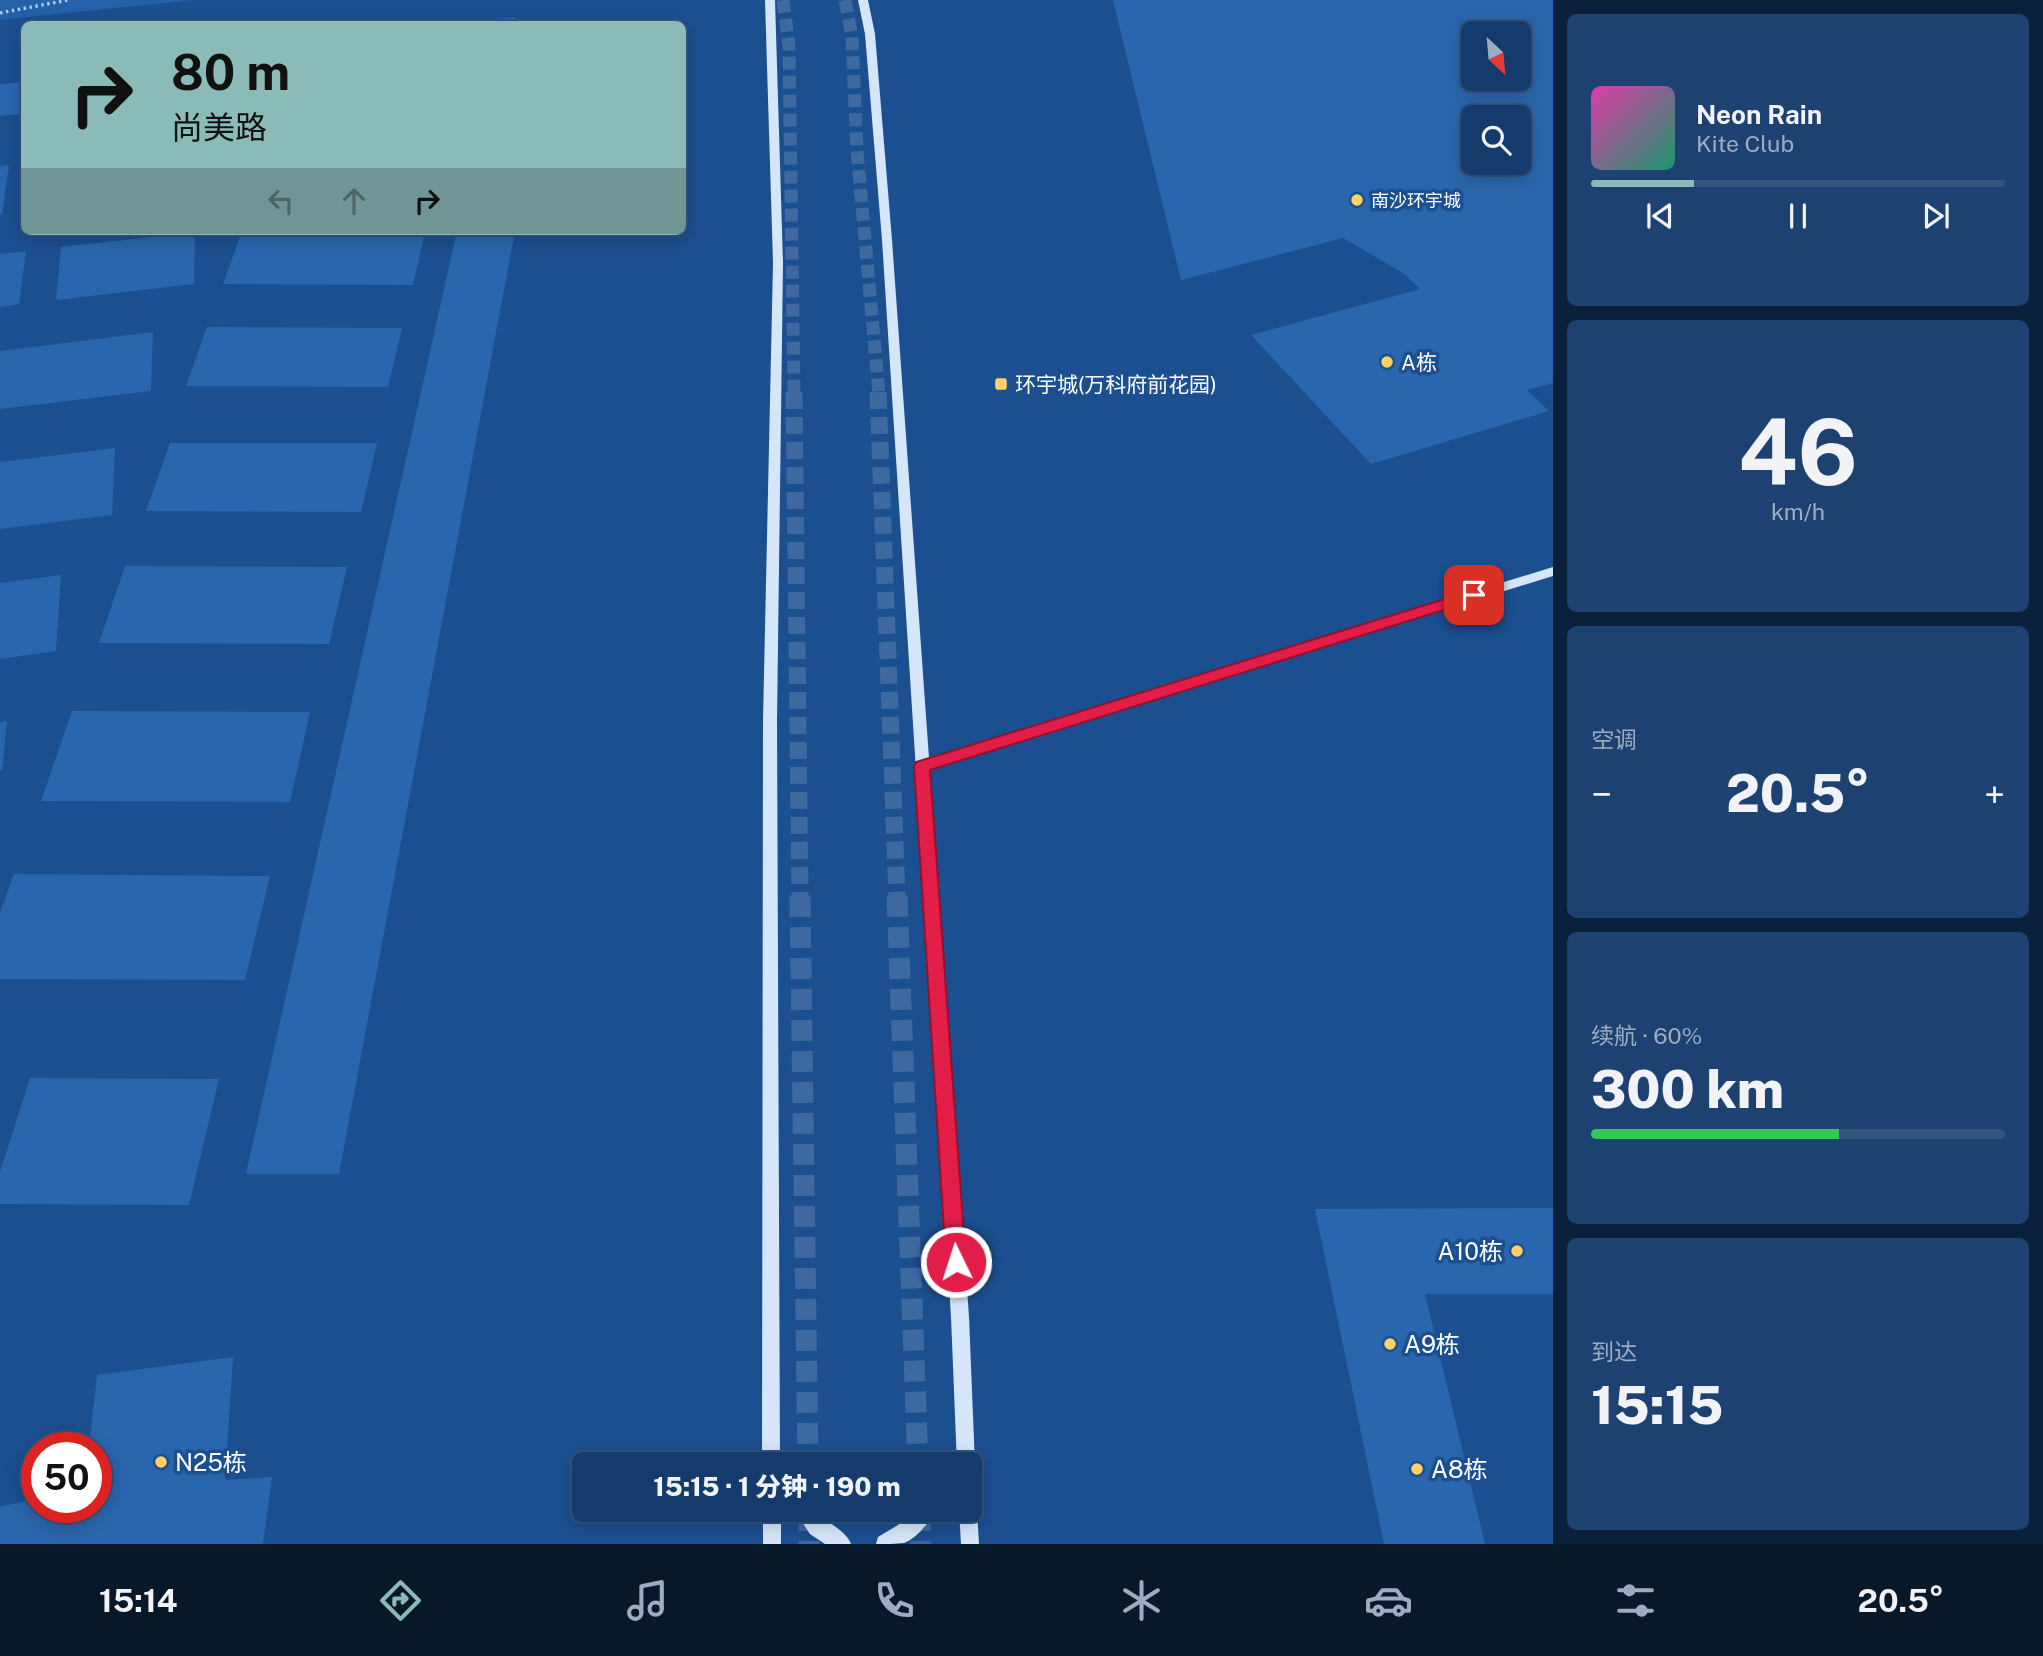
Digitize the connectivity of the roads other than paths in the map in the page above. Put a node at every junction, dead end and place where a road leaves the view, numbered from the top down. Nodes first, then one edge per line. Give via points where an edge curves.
1 (770, 0) edge
2 (863, 0) edge
3 (1553, 571) edge
4 (922, 766) junction
5 (770, 1436) junction
6 (965, 1442) junction
7 (771, 1452) edge
8 (776, 1452) edge
9 (961, 1452) edge
10 (965, 1452) edge
11 (772, 1522) edge
12 (813, 1522) edge
13 (915, 1522) edge
14 (969, 1522) edge
15 (772, 1544) edge
16 (842, 1544) edge
17 (885, 1544) edge
18 (970, 1544) edge

1 - 5 main road via 778,263 770,720
2 - 4 main road via 870,34 887,240
3 - 4 main road
4 - 6 main road
5 - 7 main road
5 - 8 main road
6 - 9 main road
6 - 10 main road
11 - 15 main road
12 - 16 main road
13 - 17 main road
14 - 18 main road

